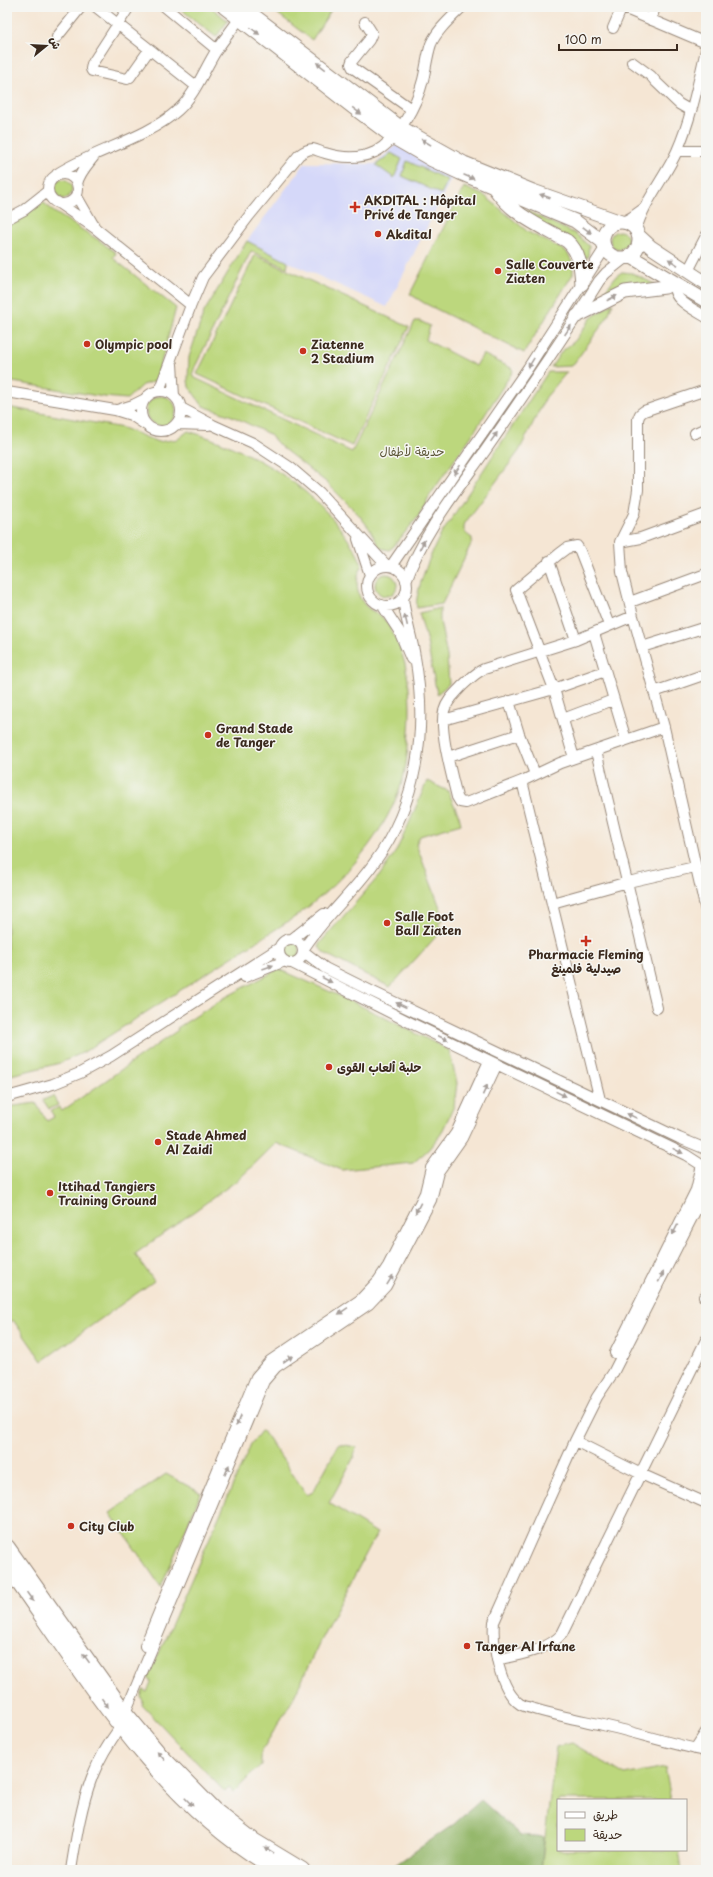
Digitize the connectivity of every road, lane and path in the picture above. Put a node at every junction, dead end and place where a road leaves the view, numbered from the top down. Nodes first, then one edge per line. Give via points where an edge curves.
1 (81, 7) edge
2 (96, 7) edge
3 (129, 7) edge
4 (165, 7) edge
5 (224, 7) edge
6 (621, 7) edge
7 (655, 7) edge
8 (460, 8) edge
9 (241, 13) edge
10 (651, 20) junction
11 (365, 22) dead end
12 (117, 24) junction
13 (613, 28) dead end
14 (56, 37) dead end
15 (706, 43) edge
16 (149, 50) junction
17 (217, 50) junction
18 (706, 50) edge
19 (632, 62) dead end
20 (196, 86) junction
21 (702, 86) edge
22 (411, 109) junction
23 (691, 111) junction
24 (397, 132) junction
25 (677, 151) junction
26 (706, 151) edge
27 (96, 153) junction
28 (57, 174) junction
29 (77, 184) junction
30 (494, 187) junction
31 (48, 191) junction
32 (76, 195) junction
33 (57, 202) junction
34 (645, 207) junction
35 (7, 219) edge
36 (622, 222) junction
37 (95, 228) junction
38 (637, 232) junction
39 (706, 236) edge
40 (604, 245) junction
41 (628, 257) junction
42 (689, 268) junction
43 (706, 275) edge
44 (675, 282) junction
45 (706, 283) edge
46 (582, 284) junction
47 (661, 288) junction
48 (676, 296) junction
49 (706, 301) edge
50 (191, 305) junction
51 (577, 316) junction
52 (706, 317) edge
53 (172, 358) junction
54 (706, 390) edge
55 (159, 391) junction
56 (7, 392) edge
57 (174, 396) junction
58 (145, 399) junction
59 (181, 408) junction
60 (115, 410) junction
61 (176, 424) junction
62 (146, 425) junction
63 (213, 425) junction
64 (706, 428) edge
65 (695, 433) dead end
66 (706, 514) edge
67 (352, 528) junction
68 (620, 542) junction
69 (549, 561) junction
70 (389, 566) junction
71 (706, 574) edge
72 (370, 576) junction
73 (406, 581) junction
74 (403, 598) junction
75 (630, 602) junction
76 (382, 605) junction
77 (633, 616) junction
78 (610, 626) junction
79 (706, 627) edge
80 (594, 633) junction
81 (576, 640) junction
82 (642, 648) junction
83 (540, 652) junction
84 (416, 670) junction
85 (605, 671) junction
86 (706, 674) edge
87 (554, 689) junction
88 (654, 692) junction
89 (613, 700) junction
90 (509, 701) junction
91 (563, 718) junction
92 (442, 720) junction
93 (664, 727) junction
94 (520, 734) junction
95 (626, 740) junction
96 (596, 751) junction
97 (448, 757) junction
98 (574, 758) junction
99 (535, 774) junction
100 (522, 781) junction
101 (695, 867) junction
102 (628, 882) junction
103 (552, 903) junction
104 (336, 906) junction
105 (706, 911) edge
106 (292, 939) junction
107 (279, 948) junction
108 (303, 950) junction
109 (289, 962) junction
110 (226, 983) junction
111 (657, 1008) dead end
112 (493, 1062) junction
113 (9, 1095) edge
114 (600, 1100) junction
115 (706, 1149) edge
116 (706, 1152) edge
117 (702, 1169) edge
118 (706, 1190) edge
119 (706, 1340) edge
120 (597, 1397) junction
121 (576, 1441) junction
122 (641, 1474) junction
123 (706, 1504) edge
124 (7, 1547) edge
125 (7, 1566) edge
126 (497, 1660) junction
127 (122, 1715) junction
128 (706, 1732) edge
129 (695, 1749) junction
130 (706, 1751) edge
131 (71, 1870) edge
132 (278, 1870) edge
133 (302, 1870) edge

1 - 14 street
2 - 12 street
3 - 12 street
4 - 17 street
5 - 9 main road
6 - 10 street
6 - 13 street
7 - 10 street
8 - 22 street via 432,44 421,87
9 - 17 street
9 - 24 main road via 354,108
10 - 15 street
11 - 22 street via 372,33 352,61 353,68
12 - 16 street
12 - 16 street via 92,64 92,71 127,79
16 - 20 street
17 - 20 street
18 - 21 street
19 - 23 street via 652,76 679,104
20 - 27 street via 179,109 162,123
21 - 23 street
22 - 24 street
23 - 25 street
24 -> 30 main road via 432,160
36 -> 24 main road via 533,191
24 - 50 street via 390,143 362,157 326,154 313,149 299,155 215,259 203,277
25 - 26 street
25 - 34 street
27 - 28 street
27 - 29 street via 82,170
28 - 29 street via 71,176
28 - 31 street via 50,181
29 - 32 street
30 -> 40 main road via 575,221
30 - 46 main road via 518,214 574,246 579,260
31 - 33 street
31 - 35 street via 24,210
32 - 33 street via 71,202
32 - 37 street
33 - 37 street
34 - 36 street
34 - 38 street
36 - 38 main road via 633,226
36 - 40 main road via 610,226 603,236
37 - 50 street
38 - 41 main road via 638,246
42 -> 38 main road via 651,247
39 - 42 street
40 - 41 main road via 613,256
40 - 46 street
41 - 44 main road
41 - 51 street via 599,281
42 - 43 street
42 - 45 main road
44 - 47 main road
44 - 48 street
44 - 49 main road
46 -> 70 street via 528,368
47 - 48 street
51 -> 47 main road via 625,292
48 - 52 street
50 - 53 street
73 -> 51 street via 423,544 454,494
53 - 55 street
53 - 57 street
54 - 68 street via 640,414 638,490 634,514
55 - 57 street
55 - 58 street
56 - 60 street
57 - 59 street
58 - 60 street via 127,408
58 - 62 street via 141,410
59 - 61 street
59 - 63 street
60 - 62 street via 131,415
61 - 62 street via 171,429 163,431
61 - 63 street
63 - 67 street via 253,443 278,458 319,492
64 - 65 street
66 - 68 street via 641,538
67 - 70 street
67 - 72 street
68 - 75 street via 622,572
69 - 78 street via 567,548 576,546
69 - 81 street
69 - 83 street via 516,590
70 - 72 street via 374,570
70 - 73 street via 401,572
71 - 75 street
72 - 76 street via 368,594 376,603
73 - 74 street
74 - 76 street via 394,605
84 -> 74 street
75 - 77 street
76 - 84 street via 399,631
77 - 78 street
77 - 82 street
78 - 80 street
79 - 82 street
80 - 81 street
80 - 85 street
81 - 83 street
82 - 88 street
83 - 87 street
83 - 92 street via 478,672 448,702
84 - 104 street via 420,746 408,798 397,826 375,862
85 - 87 street
85 - 89 street
86 - 88 street
87 - 90 street
87 - 91 street
88 - 93 street
89 - 91 street
89 - 95 street
90 - 92 street
90 - 94 street
91 - 98 street
92 - 97 street
93 - 95 street
93 - 101 street
94 - 97 street
94 - 99 street
95 - 96 street
96 - 98 street
96 - 102 street
97 - 100 street via 457,796 462,804
98 - 99 street
99 - 100 street
100 - 103 street
101 - 102 street
101 - 105 street
102 - 103 street
102 - 111 street
103 - 114 street
104 - 106 street
104 - 108 street
106 - 107 street via 282,942
106 - 108 street via 298,941
107 - 109 street via 279,954
107 - 110 street
108 - 109 street via 299,960
114 -> 108 street via 325,968
110 -> 109 street
109 -> 112 street
110 - 113 street via 80,1073 53,1084
112 -> 117 street via 686,1155
112 - 127 street via 462,1138 438,1172 433,1195 386,1286 369,1304 276,1367 264,1381
115 -> 114 street
116 - 117 street via 702,1156
117 -> 120 street via 696,1190 601,1383
120 -> 118 street via 612,1373
119 - 122 street
120 - 121 street
121 - 122 street
121 - 126 street via 494,1622
122 - 123 street
122 - 126 street via 562,1634 539,1650
127 -> 124 highway
125 -> 127 highway
126 - 129 street via 506,1684 521,1704 563,1718 602,1725
127 - 131 street via 92,1776
127 -> 132 highway via 154,1766 219,1831
133 -> 127 highway via 254,1841 214,1810
128 - 129 street
129 - 130 street

